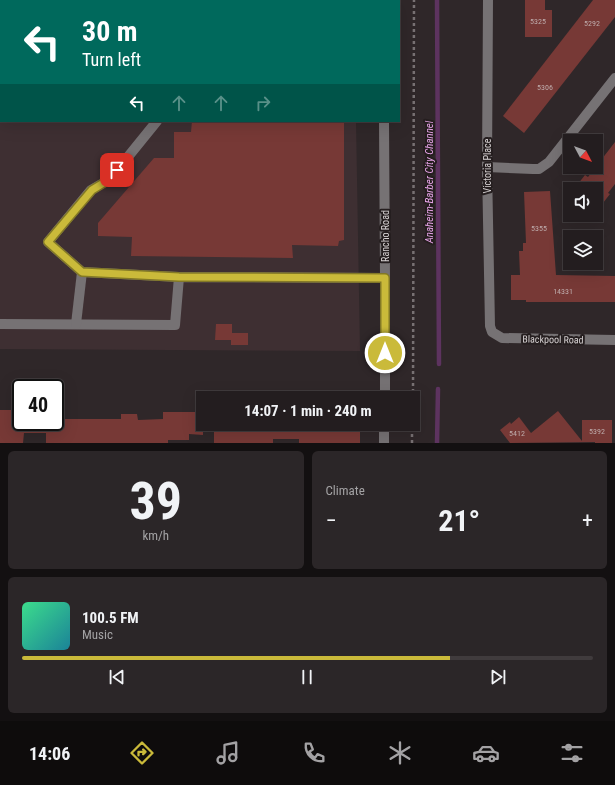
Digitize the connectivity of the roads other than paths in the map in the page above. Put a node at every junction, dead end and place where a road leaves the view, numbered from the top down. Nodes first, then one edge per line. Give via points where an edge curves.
1 (488, 0) edge
2 (615, 78) edge
3 (155, 122) edge
4 (384, 122) edge
5 (487, 167) junction
6 (82, 272) junction
7 (179, 277) junction
8 (385, 278) junction
9 (0, 324) edge
10 (76, 324) junction
11 (492, 332) joint
12 (615, 340) edge
13 (384, 391) edge
14 (384, 431) edge
15 (384, 443) edge

1 - 5 street, Victoria Place
2 - 5 street via 544,166 533,169
3 - 6 street via 110,179 92,190 48,242
4 - 8 street, Rancho Road
5 - 11 street, Victoria Place
6 - 7 street
6 - 10 street
7 - 8 street
7 - 10 street via 175,324
8 - 13 street, Rancho Road
9 - 10 street
11 - 12 street, Blackpool Road via 502,338
14 - 15 street

